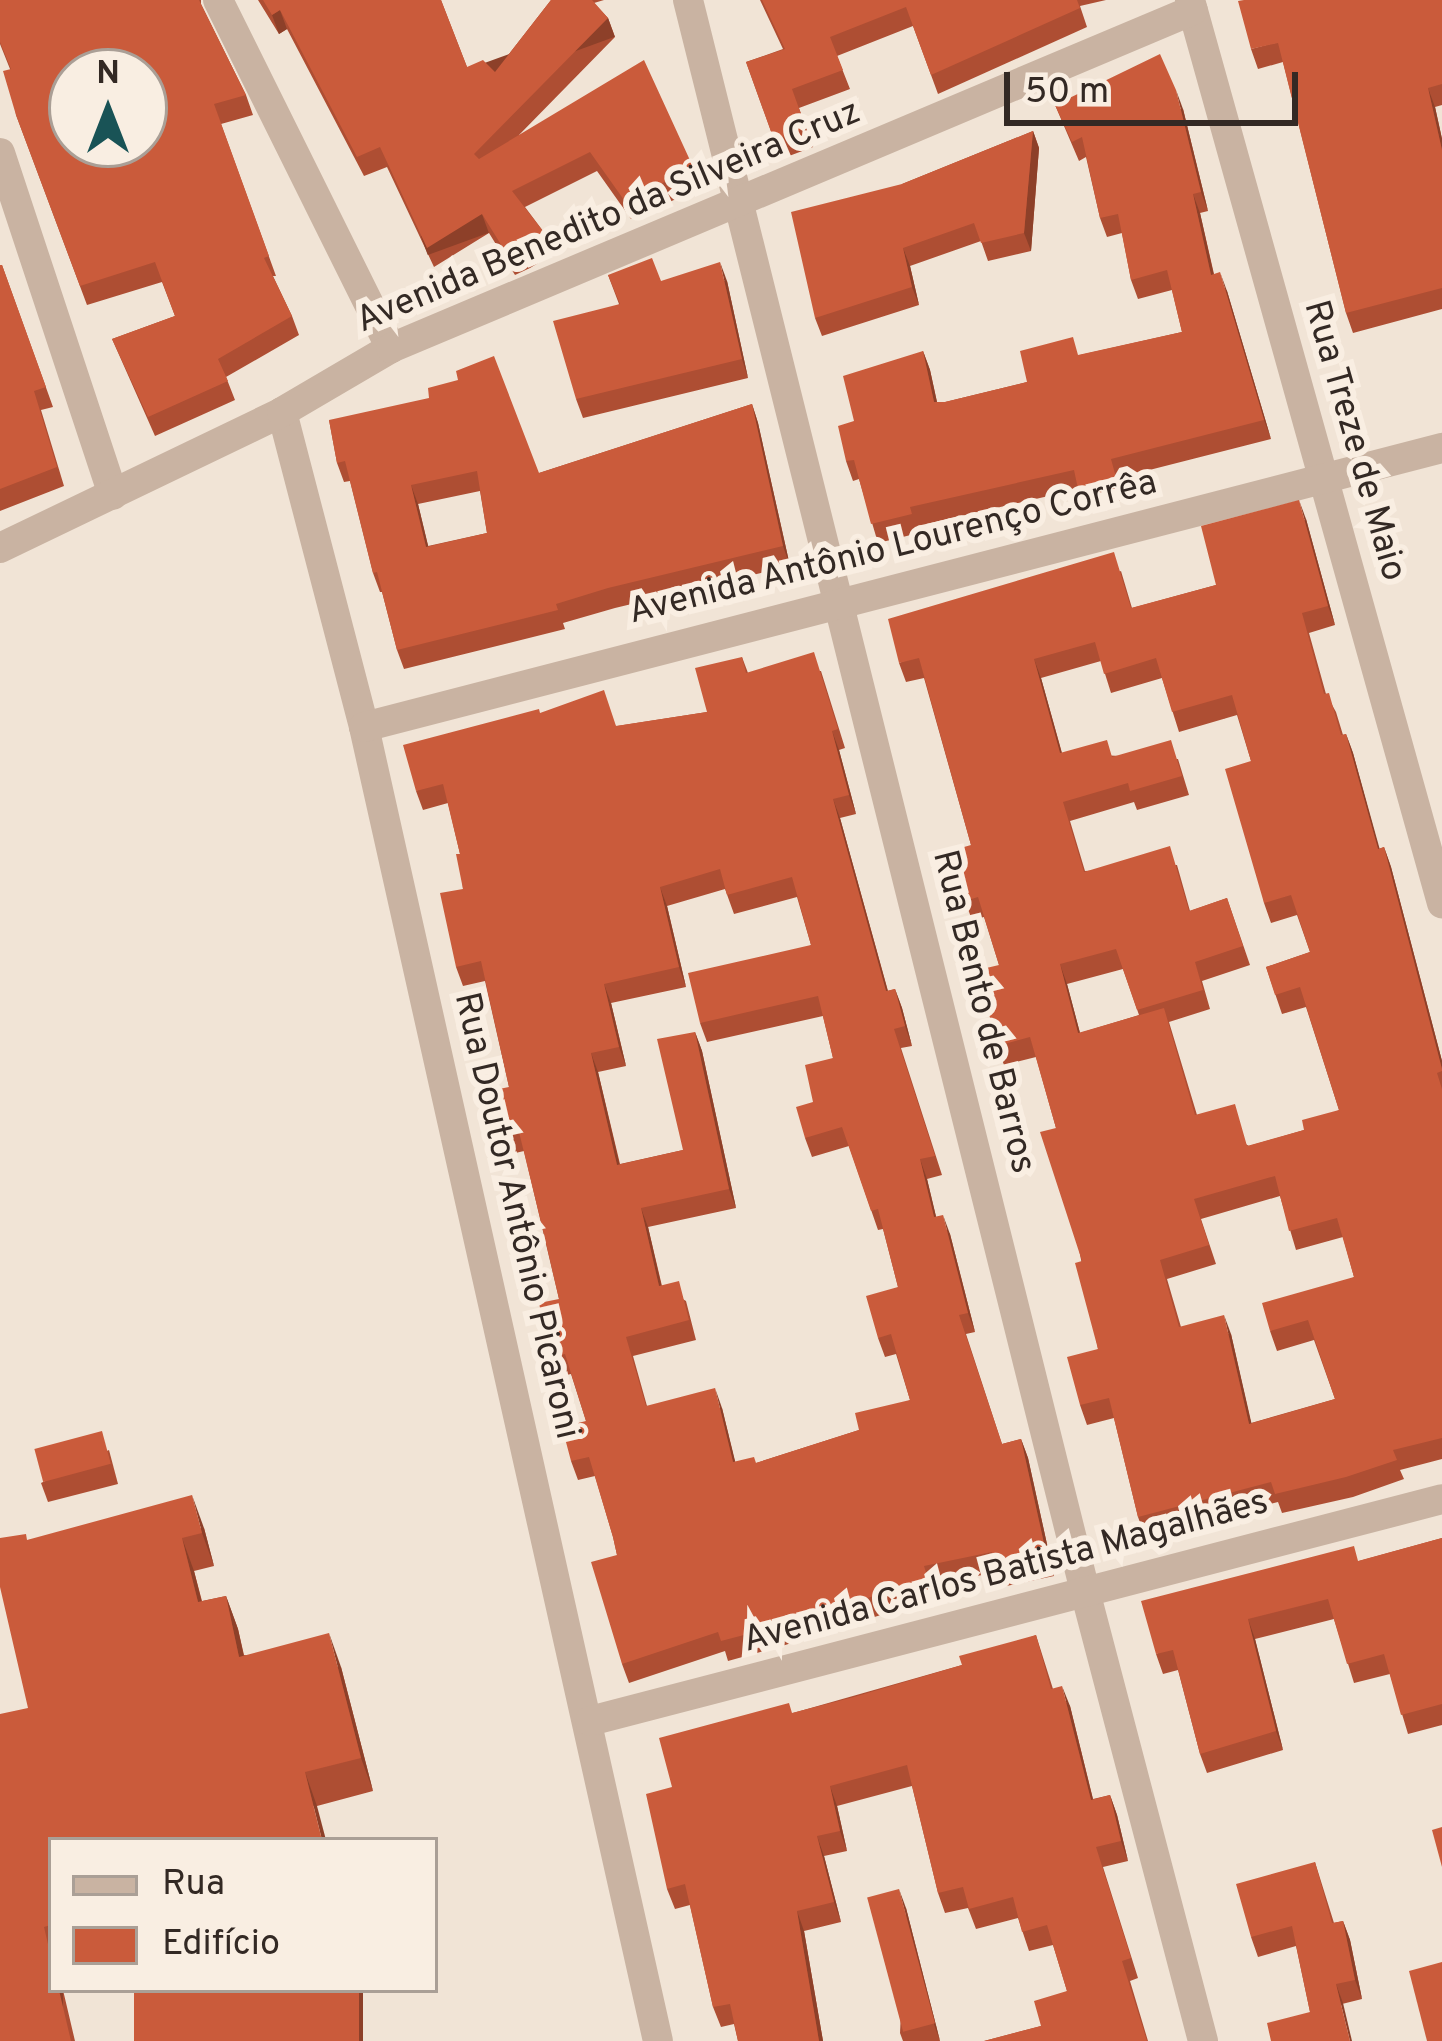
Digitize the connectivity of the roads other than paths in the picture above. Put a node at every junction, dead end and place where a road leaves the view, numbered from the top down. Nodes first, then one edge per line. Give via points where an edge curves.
1 (218, 0) edge
2 (688, 0) edge
3 (1191, 5) edge
4 (0, 153) edge
5 (740, 205) junction
6 (391, 348) junction
7 (282, 412) junction
8 (1442, 448) edge
9 (1323, 479) junction
10 (113, 495) junction
11 (0, 548) edge
12 (840, 602) junction
13 (364, 727) junction
14 (1442, 903) edge
15 (1442, 1499) edge
16 (1086, 1594) junction
17 (590, 1721) junction
18 (658, 2041) edge
19 (1203, 2041) edge

1 - 6 street
2 - 5 street, Rua Bento de Barros
3 - 5 street, Avenida Benedito da Silveira Cruz
3 - 9 street, Rua Treze de Maio
4 - 10 street
5 - 6 street, Avenida Benedito da Silveira Cruz
5 - 12 street, Rua Bento de Barros
6 - 7 street, Avenida Benedito da Silveira Cruz
7 - 10 street, Avenida Benedito da Silveira Cruz
7 - 13 street, Rua Doutor Antônio Picaroni
8 - 9 street, Avenida Antônio Lourenço Corrêa
9 - 12 street, Avenida Antônio Lourenço Corrêa
9 - 14 street, Rua Treze de Maio
10 - 11 street, Avenida Benedito da Silveira Cruz
12 - 13 street, Avenida Antônio Lourenço Corrêa
12 - 16 street, Rua Bento de Barros
13 - 17 street, Rua Doutor Antônio Picaroni
15 - 16 street, Avenida Carlos Batista Magalhães
16 - 17 street, Avenida Carlos Batista Magalhães
16 - 19 street, Rua Bento de Barros
17 - 18 street, Rua Doutor Antônio Picaroni

